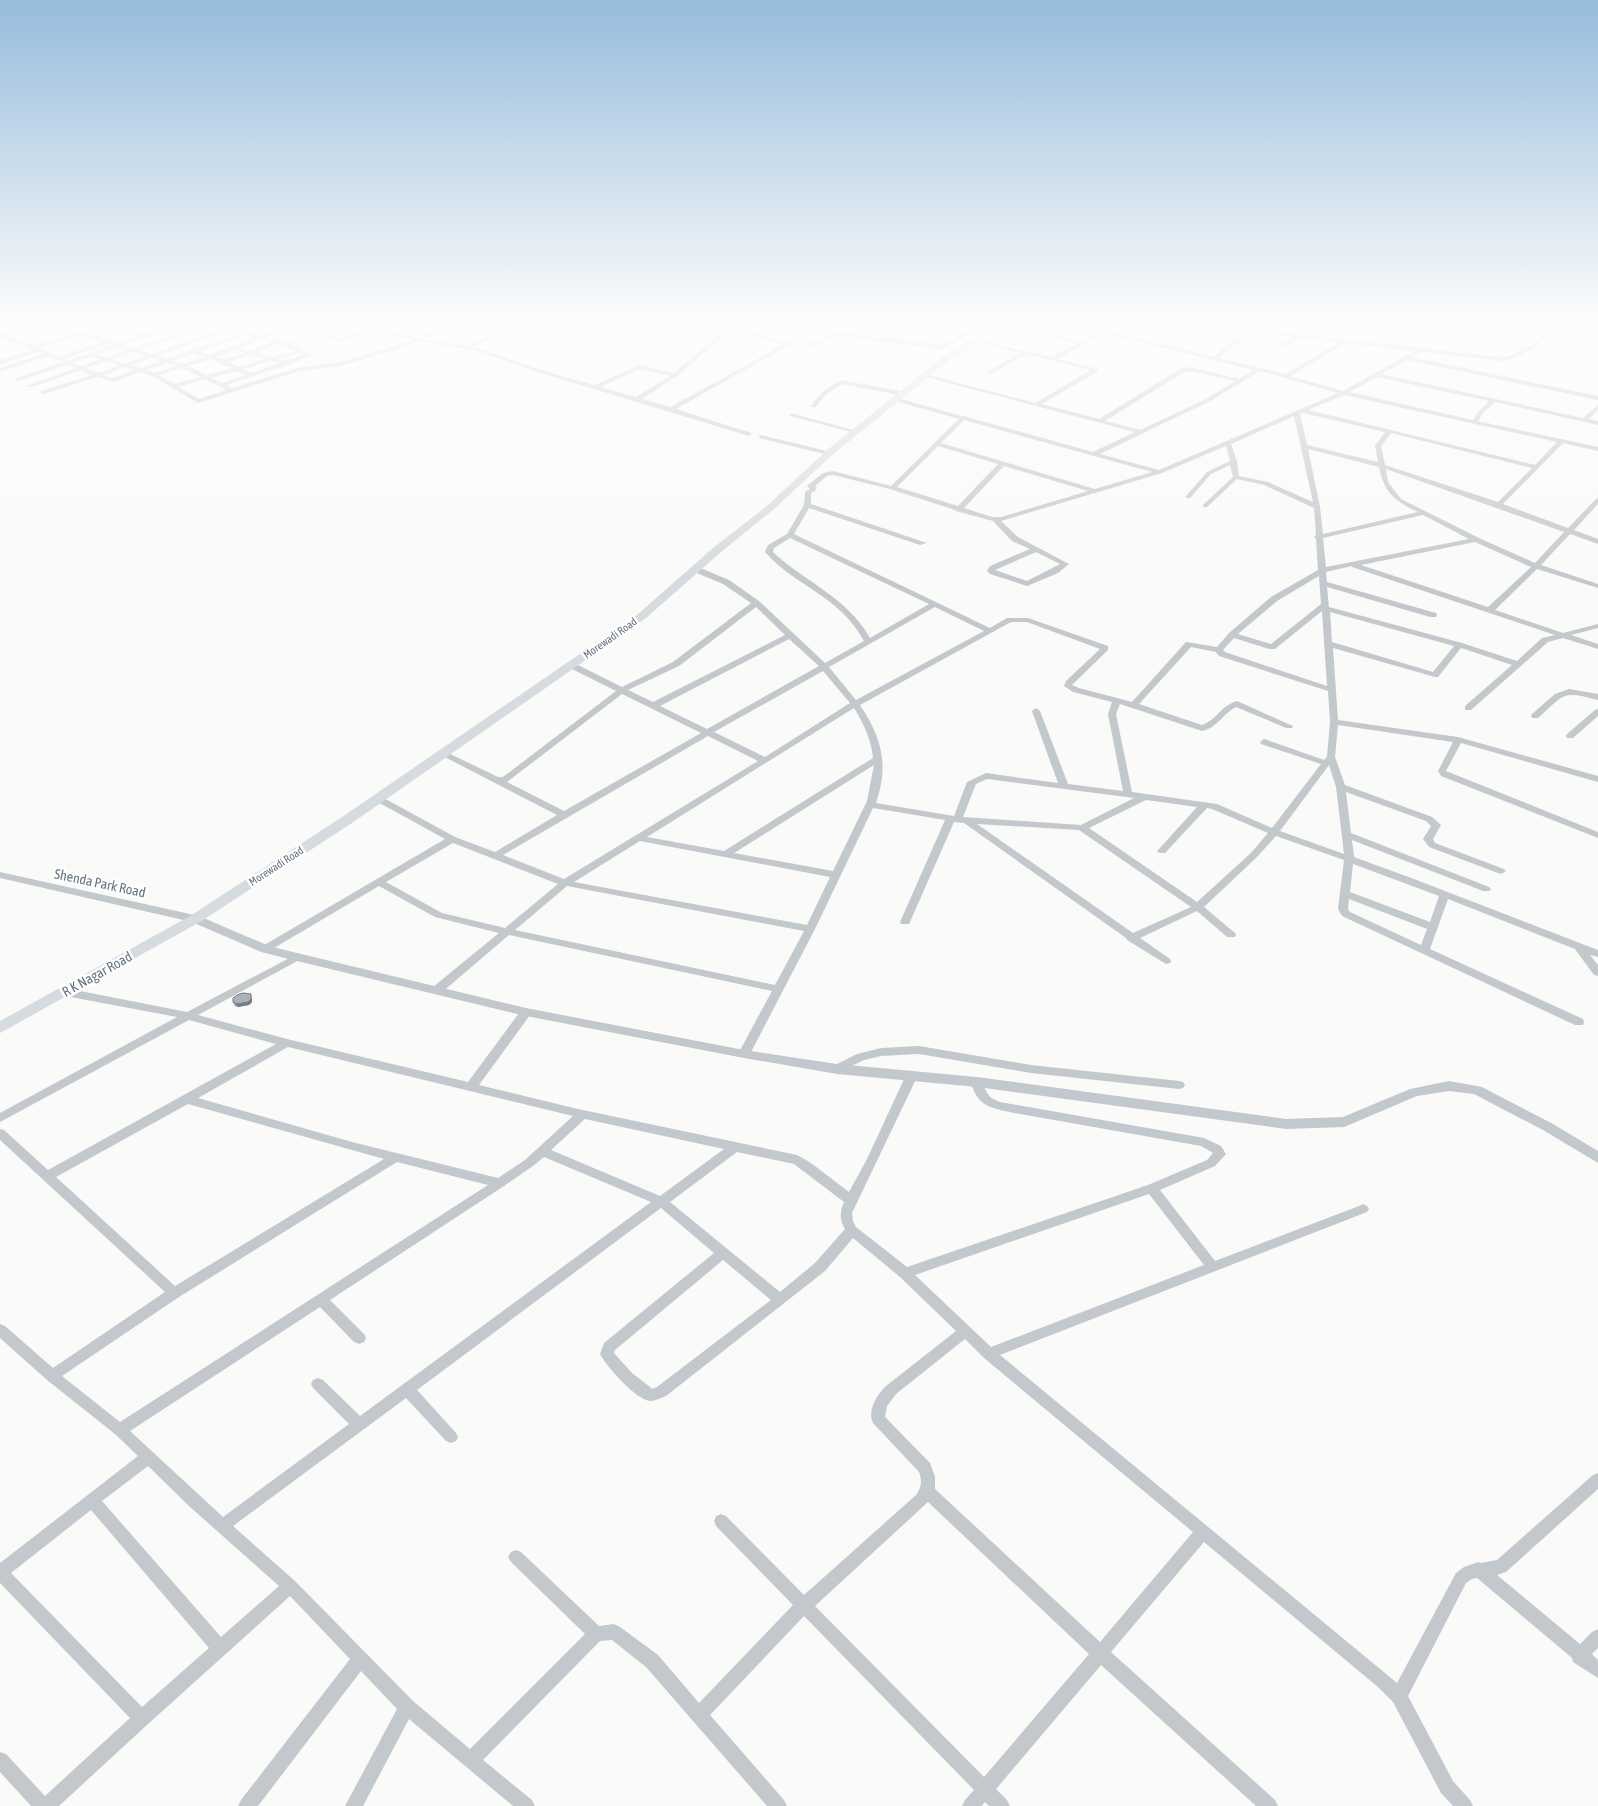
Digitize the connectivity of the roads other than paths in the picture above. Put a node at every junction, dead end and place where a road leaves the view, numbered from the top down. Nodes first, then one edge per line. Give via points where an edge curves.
1 (886, 409) edge
2 (940, 409) edge
3 (1053, 409) edge
4 (1120, 409) edge
5 (1189, 409) edge
6 (1308, 409) edge
7 (1423, 409) edge
8 (1483, 409) edge
9 (1536, 409) edge
10 (1596, 409) edge
11 (670, 410) edge
12 (1304, 411) junction
13 (1297, 414) junction
14 (792, 415) dead end
15 (964, 417) junction
16 (1475, 420) junction
17 (1585, 420) junction
18 (1101, 421) junction
19 (1598, 423) edge
20 (1389, 431) junction
21 (857, 432) junction
22 (1141, 432) junction
23 (749, 434) dead end
24 (761, 437) dead end
25 (1562, 441) junction
26 (1227, 442) junction
27 (937, 444) junction
28 (1304, 446) junction
29 (1598, 449) edge
30 (829, 453) junction
31 (1096, 453) junction
32 (1234, 461) junction
33 (1004, 463) junction
34 (1382, 466) junction
35 (1536, 467) junction
36 (1160, 472) junction
37 (1236, 477) junction
38 (892, 488) junction
39 (803, 489) junction
40 (1094, 491) junction
41 (1188, 496) dead end
42 (1598, 500) edge
43 (807, 505) junction
44 (1499, 505) junction
45 (1205, 506) dead end
46 (1317, 507) junction
47 (958, 510) junction
48 (1424, 513) junction
49 (996, 520) junction
50 (1570, 531) junction
51 (792, 532) junction
52 (1318, 537) junction
53 (1476, 540) junction
54 (1598, 542) edge
55 (923, 543) dead end
56 (1035, 550) junction
57 (1352, 564) junction
58 (1536, 566) junction
59 (696, 569) junction
60 (1323, 570) junction
61 (1325, 584) junction
62 (1598, 586) edge
63 (756, 603) junction
64 (935, 604) junction
65 (1326, 606) junction
66 (1490, 610) junction
67 (1433, 615) dead end
68 (1598, 626) edge
69 (990, 631) junction
70 (1232, 634) junction
71 (790, 635) junction
72 (1564, 635) junction
73 (868, 642) junction
74 (1329, 644) junction
75 (1460, 645) junction
76 (1598, 647) edge
77 (1219, 650) junction
78 (1519, 664) junction
79 (571, 665) junction
80 (825, 668) junction
81 (622, 690) junction
82 (1332, 690) junction
83 (1598, 697) edge
84 (1117, 701) junction
85 (855, 704) junction
86 (1134, 705) junction
87 (653, 706) junction
88 (1468, 708) dead end
89 (1036, 711) dead end
90 (1598, 712) edge
91 (1535, 716) dead end
92 (1334, 722) junction
93 (1289, 726) dead end
94 (707, 733) junction
95 (1570, 736) dead end
96 (1458, 740) junction
97 (1264, 742) dead end
98 (443, 754) junction
99 (878, 758) junction
100 (1329, 760) junction
101 (765, 761) junction
102 (1598, 779) edge
103 (496, 780) junction
104 (1064, 786) junction
105 (1342, 787) junction
106 (1128, 794) junction
107 (1145, 796) junction
108 (379, 799) junction
109 (871, 805) junction
110 (1204, 805) junction
111 (564, 815) junction
112 (958, 820) junction
113 (1082, 828) junction
114 (1274, 832) junction
115 (1346, 834) junction
116 (1598, 835) edge
117 (638, 838) junction
118 (452, 839) junction
119 (1162, 851) dead end
120 (726, 854) junction
121 (495, 856) junction
122 (1349, 859) junction
123 (1500, 871) dead end
124 (836, 874) junction
125 (0, 875) edge
126 (379, 882) junction
127 (565, 883) junction
128 (1486, 889) dead end
129 (1345, 894) junction
130 (1444, 894) junction
131 (1198, 907) junction
132 (194, 919) junction
133 (905, 922) dead end
134 (1433, 927) junction
135 (810, 929) junction
136 (506, 931) junction
137 (1231, 935) dead end
138 (1132, 938) junction
139 (1579, 947) junction
140 (265, 949) junction
141 (1425, 949) junction
142 (1598, 954) edge
143 (297, 957) junction
144 (1166, 961) dead end
145 (1598, 972) edge
146 (778, 989) junction
147 (437, 990) junction
148 (65, 992) junction
149 (526, 1012) junction
150 (188, 1016) junction
151 (1579, 1022) dead end
152 (0, 1028) edge
153 (287, 1043) junction
154 (744, 1054) junction
155 (837, 1069) junction
156 (912, 1075) junction
157 (977, 1082) junction
158 (1179, 1085) dead end
159 (471, 1087) junction
160 (187, 1099) junction
161 (583, 1114) junction
162 (0, 1118) edge
163 (0, 1133) edge
164 (735, 1147) junction
165 (542, 1151) junction
166 (396, 1157) junction
167 (1598, 1158) edge
168 (48, 1176) junction
169 (500, 1183) junction
170 (1152, 1188) junction
171 (851, 1200) junction
172 (661, 1201) junction
173 (1363, 1209) dead end
174 (852, 1230) junction
175 (723, 1253) junction
176 (1212, 1267) junction
177 (905, 1272) junction
178 (174, 1293) junction
179 (321, 1299) junction
180 (780, 1300) junction
181 (0, 1330) edge
182 (964, 1332) junction
183 (359, 1338) dead end
184 (989, 1354) junction
185 (52, 1376) junction
186 (318, 1384) dead end
187 (407, 1389) junction
188 (359, 1424) junction
189 (120, 1430) junction
190 (450, 1437) dead end
191 (148, 1457) junction
192 (1598, 1480) edge
193 (928, 1492) junction
194 (92, 1500) junction
195 (721, 1521) dead end
196 (222, 1526) junction
197 (1203, 1532) junction
198 (516, 1557) dead end
199 (1478, 1569) junction
200 (290, 1586) junction
201 (803, 1606) junction
202 (596, 1634) junction
203 (1598, 1637) edge
204 (220, 1648) junction
205 (1101, 1654) junction
206 (1579, 1656) junction
207 (361, 1658) junction
208 (1598, 1670) edge
209 (1399, 1696) junction
210 (407, 1707) junction
211 (699, 1715) junction
212 (142, 1718) junction
213 (0, 1760) edge
214 (471, 1760) junction
215 (986, 1791) junction
216 (45, 1806) edge
217 (247, 1806) edge
218 (354, 1806) edge
219 (526, 1806) edge
220 (778, 1806) edge
221 (971, 1806) edge
222 (1001, 1806) edge
223 (1268, 1806) edge
224 (1464, 1806) edge

1 - 21 main road, Morewadi Road
2 - 15 street
3 - 18 street
4 - 18 street
5 - 22 street
6 - 12 street
7 - 16 street
8 - 16 street
9 - 17 street
10 - 17 street
11 - 23 street
12 - 13 street
12 - 20 street
13 - 26 street
13 - 28 street
14 - 21 street
15 - 27 street
15 - 31 street
16 - 25 street
17 - 19 street
18 - 22 street
20 - 34 street via 1378,446
20 - 35 street
21 - 30 main road, Morewadi Road
22 - 31 street
24 - 30 street
25 - 29 street
25 - 35 street
26 - 32 street
26 - 36 street
27 - 33 street
27 - 38 street
28 - 34 street
28 - 46 street
30 - 39 main road, Morewadi Road
31 - 36 street
32 - 37 street
32 - 41 street via 1209,473
33 - 40 street
33 - 47 street
34 - 44 street
34 - 48 street via 1385,482 1399,500
35 - 44 street
36 - 40 street
37 - 45 street
37 - 46 street via 1266,483
38 - 39 street via 833,473 825,474
38 - 47 street
39 - 43 street
39 - 59 main road, Morewadi Road via 753,521
40 - 49 street
42 - 50 street
43 - 51 street
43 - 55 street
44 - 50 street
46 - 52 street
47 - 49 street
48 - 52 street
48 - 53 street
49 - 56 street via 1015,539
50 - 54 street
50 - 58 street
51 - 64 street
51 - 73 street via 769,552 832,598 862,626
52 - 60 street
53 - 57 street
53 - 58 street
56 - 56 street via 993,568 991,571 1027,584 1064,564
57 - 60 street
57 - 66 street
58 - 62 street
58 - 66 street
59 - 63 street via 726,582
59 - 79 main road, Morewadi Road via 642,616
60 - 61 street
60 - 70 street via 1274,599
61 - 65 street
61 - 67 street
63 - 71 street
63 - 81 street via 676,664
64 - 69 street
64 - 73 street
65 - 70 street via 1272,647
65 - 74 street
65 - 75 street
66 - 72 street
68 - 72 street
69 - 84 street via 1010,620 1028,620 1103,646 1104,650 1068,686
69 - 85 street
70 - 77 street
71 - 80 street
71 - 87 street
72 - 76 street
72 - 78 street via 1545,640
73 - 80 street
74 - 75 street via 1435,675
74 - 82 street
75 - 78 street
77 - 82 street via 1222,654
77 - 86 street via 1189,644
78 - 88 street
79 - 81 street
79 - 98 main road, Morewadi Road
80 - 85 street
80 - 94 street
81 - 87 street
81 - 103 street via 513,775
82 - 92 street
83 - 91 street via 1576,690 1564,691
84 - 86 street
84 - 106 street via 1112,714
85 - 99 street via 867,722
85 - 101 street
86 - 93 street via 1202,728 1210,725 1226,708 1237,704
87 - 94 street
89 - 104 street
90 - 95 street
92 - 96 street
92 - 100 street
94 - 101 street
94 - 111 street
96 - 102 street
96 - 116 street via 1442,771 1444,774
97 - 100 street
98 - 103 street
98 - 108 main road, Morewadi Road
99 - 109 street
99 - 120 street
100 - 105 street
100 - 114 street
101 - 117 street
103 - 111 street
104 - 106 street
104 - 112 street via 996,776 979,777 972,782
105 - 115 street
105 - 123 street via 1429,819 1436,825 1428,839 1432,845
106 - 107 street
107 - 110 street
107 - 113 street
108 - 118 street
108 - 132 main road, Morewadi Road
109 - 112 street
109 - 124 street
110 - 114 street via 1225,810
110 - 119 street
111 - 121 street
112 - 113 street
112 - 133 street
112 - 138 street
113 - 131 street
114 - 122 street
114 - 131 street
115 - 122 street
115 - 128 street
117 - 120 street
117 - 127 street
118 - 121 street
118 - 126 street
120 - 124 street
121 - 127 street
122 - 129 street
122 - 130 street
124 - 135 street
125 - 132 street, Shenda Park Road
126 - 136 street via 439,915
126 - 140 street
127 - 135 street
127 - 136 street
129 - 134 street
129 - 141 street via 1346,914
130 - 134 street
130 - 139 street
131 - 137 street
131 - 138 street
132 - 140 street, Shenda Park Road
132 - 148 main road, R K Nagar Road
134 - 141 street
135 - 146 street
136 - 146 street
136 - 147 street
138 - 144 street
139 - 142 street
139 - 145 street
140 - 143 street, Shenda Park Road
141 - 151 street
143 - 147 street, Shenda Park Road
143 - 150 street
146 - 154 street
147 - 149 street, Shenda Park Road
148 - 150 street
148 - 152 main road, R K Nagar Road
149 - 154 street, Shenda Park Road
149 - 159 street
150 - 153 street
150 - 162 street
153 - 159 street
153 - 160 street
154 - 155 street, Shenda Park Road
155 - 156 street, Shenda Park Road
155 - 158 street via 861,1057 881,1052 919,1050 1031,1069
156 - 157 street, Shenda Park Road
156 - 171 street
157 - 167 street, Shenda Park Road via 1286,1124 1344,1122 1415,1092 1449,1086 1477,1090 1548,1127
157 - 170 street via 978,1094 982,1098 1014,1109 1204,1142 1220,1154 1212,1163
159 - 161 street
160 - 166 street
160 - 168 street
161 - 164 street
161 - 165 street
163 - 168 street
164 - 171 street via 798,1160
164 - 172 street
165 - 169 street
165 - 172 street
166 - 169 street
166 - 178 street
168 - 178 street
169 - 179 street
170 - 176 street
170 - 177 street
171 - 174 street via 846,1213
172 - 175 street
172 - 187 street
173 - 176 street
174 - 177 street
174 - 180 street via 820,1267
175 - 180 street
175 - 180 street via 609,1347 607,1354 612,1362 643,1391 651,1395 661,1392
176 - 184 street
177 - 182 street
178 - 185 street
179 - 183 street
179 - 189 street
181 - 185 street
182 - 184 street
182 - 193 street via 891,1390 878,1409 878,1419 925,1468 929,1479
184 - 197 street
185 - 189 street
186 - 188 street
187 - 188 street
187 - 190 street
188 - 196 street
189 - 191 street
191 - 194 street
191 - 196 street
192 - 199 street via 1501,1567
193 - 201 street
193 - 205 street
194 - 204 street
194 - 212 street via 0,1572
195 - 201 street
196 - 200 street
197 - 205 street
197 - 209 street
198 - 202 street
199 - 206 street
199 - 209 street via 1461,1578
200 - 204 street
200 - 207 street
201 - 211 street
201 - 215 street
202 - 211 street via 614,1632 652,1661
202 - 214 street
203 - 206 street
204 - 212 street
205 - 215 street
205 - 223 street
206 - 208 street
207 - 210 street
207 - 217 street
209 - 224 street via 1447,1787
210 - 214 street
210 - 218 street
211 - 220 street
212 - 216 street
213 - 216 street
214 - 219 street
215 - 221 street
215 - 222 street

